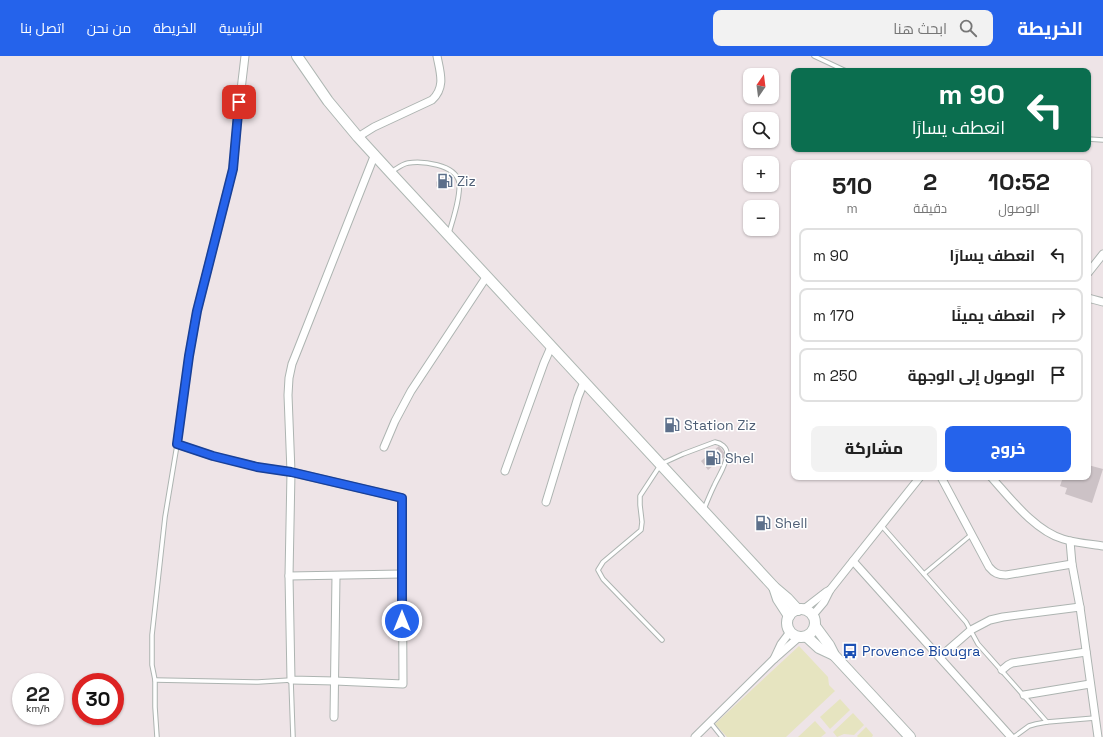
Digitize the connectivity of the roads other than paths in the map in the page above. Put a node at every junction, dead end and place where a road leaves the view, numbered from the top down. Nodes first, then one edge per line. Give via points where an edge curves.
1 (245, 56) edge
2 (297, 56) edge
3 (437, 56) edge
4 (814, 56) edge
5 (840, 68) edge
6 (358, 137) junction
7 (1091, 139) edge
8 (1103, 140) edge
9 (375, 154) junction
10 (390, 172) junction
11 (449, 234) junction
12 (1103, 254) edge
13 (1091, 270) edge
14 (487, 276) junction
15 (1091, 299) edge
16 (1103, 302) edge
17 (551, 347) junction
18 (584, 382) junction
19 (177, 444) junction
20 (384, 447) dead end
21 (661, 464) junction
22 (505, 471) dead end
23 (291, 472) junction
24 (918, 480) edge
25 (943, 480) edge
26 (994, 480) edge
27 (546, 502) dead end
28 (703, 510) junction
29 (881, 525) junction
30 (972, 534) junction
31 (1070, 541) junction
32 (1103, 546) edge
33 (853, 561) junction
34 (1072, 564) junction
35 (402, 574) junction
36 (924, 574) junction
37 (289, 576) junction
38 (336, 576) junction
39 (774, 587) junction
40 (830, 590) junction
41 (1080, 607) junction
42 (801, 610) junction
43 (813, 615) junction
44 (789, 616) junction
45 (815, 626) junction
46 (971, 630) junction
47 (790, 632) junction
48 (803, 637) junction
49 (662, 640) dead end
50 (1086, 652) junction
51 (834, 655) junction
52 (940, 657) junction
53 (774, 659) junction
54 (1002, 670) junction
55 (154, 680) junction
56 (291, 680) junction
57 (335, 681) junction
58 (1090, 684) junction
59 (1024, 695) junction
60 (334, 717) dead end
61 (1095, 718) junction
62 (710, 722) junction
63 (1047, 722) junction
64 (157, 737) edge
65 (292, 737) edge
66 (695, 737) edge
67 (722, 737) edge
68 (910, 737) edge
69 (1012, 737) edge
70 (1098, 737) edge

1 - 19 street via 233,169 197,311
2 - 6 main road via 328,101
3 - 6 street via 441,82 436,96
4 - 5 lane
6 - 9 main road
7 - 8 lane
9 - 10 main road
9 - 23 street via 292,364 288,395
10 - 11 main road
10 - 11 lane via 406,163 427,163 448,169 456,176 459,191
11 - 14 main road
12 - 13 street
14 - 17 main road
14 - 20 street via 410,391
15 - 16 street
17 - 18 main road
17 - 22 street
18 - 21 main road
18 - 27 street
19 - 23 street via 228,460
19 - 55 lane via 165,518 152,635
21 - 28 main road
21 - 28 lane via 715,442 723,445 727,457
21 - 49 lane via 640,496 641,530 603,562 598,570
23 - 35 street via 402,498
23 - 37 street
24 - 29 street
25 - 30 street
26 - 31 street via 1043,529
28 - 39 main road
29 - 33 street
29 - 36 lane
30 - 34 street via 989,567 998,575
30 - 36 lane
31 - 32 street
31 - 34 street
33 - 40 street
33 - 52 street
34 - 41 street
35 - 38 street
35 - 57 street via 403,684
36 - 46 lane
37 - 38 street
37 - 56 street
38 - 57 street
39 - 42 main road
39 - 44 main road
40 - 42 street
40 - 43 street
41 - 46 street via 995,619
41 - 50 street
42 - 43 main road via 809,611
42 - 44 main road
43 - 45 main road
44 - 47 main road via 787,627
45 - 48 main road via 811,634
45 - 51 main road
46 - 52 street
46 - 54 lane via 978,644
47 - 48 main road via 794,636
47 - 53 street
48 - 51 main road
48 - 53 street
50 - 54 street via 1012,663
50 - 58 street
51 - 68 main road
52 - 69 street
53 - 62 street
54 - 59 lane
55 - 56 lane
55 - 64 lane
56 - 57 street
56 - 65 lane
57 - 60 street
58 - 59 street
58 - 61 street
59 - 63 lane
61 - 63 lane
61 - 70 street
62 - 66 street
62 - 67 lane
63 - 69 lane via 1029,726

